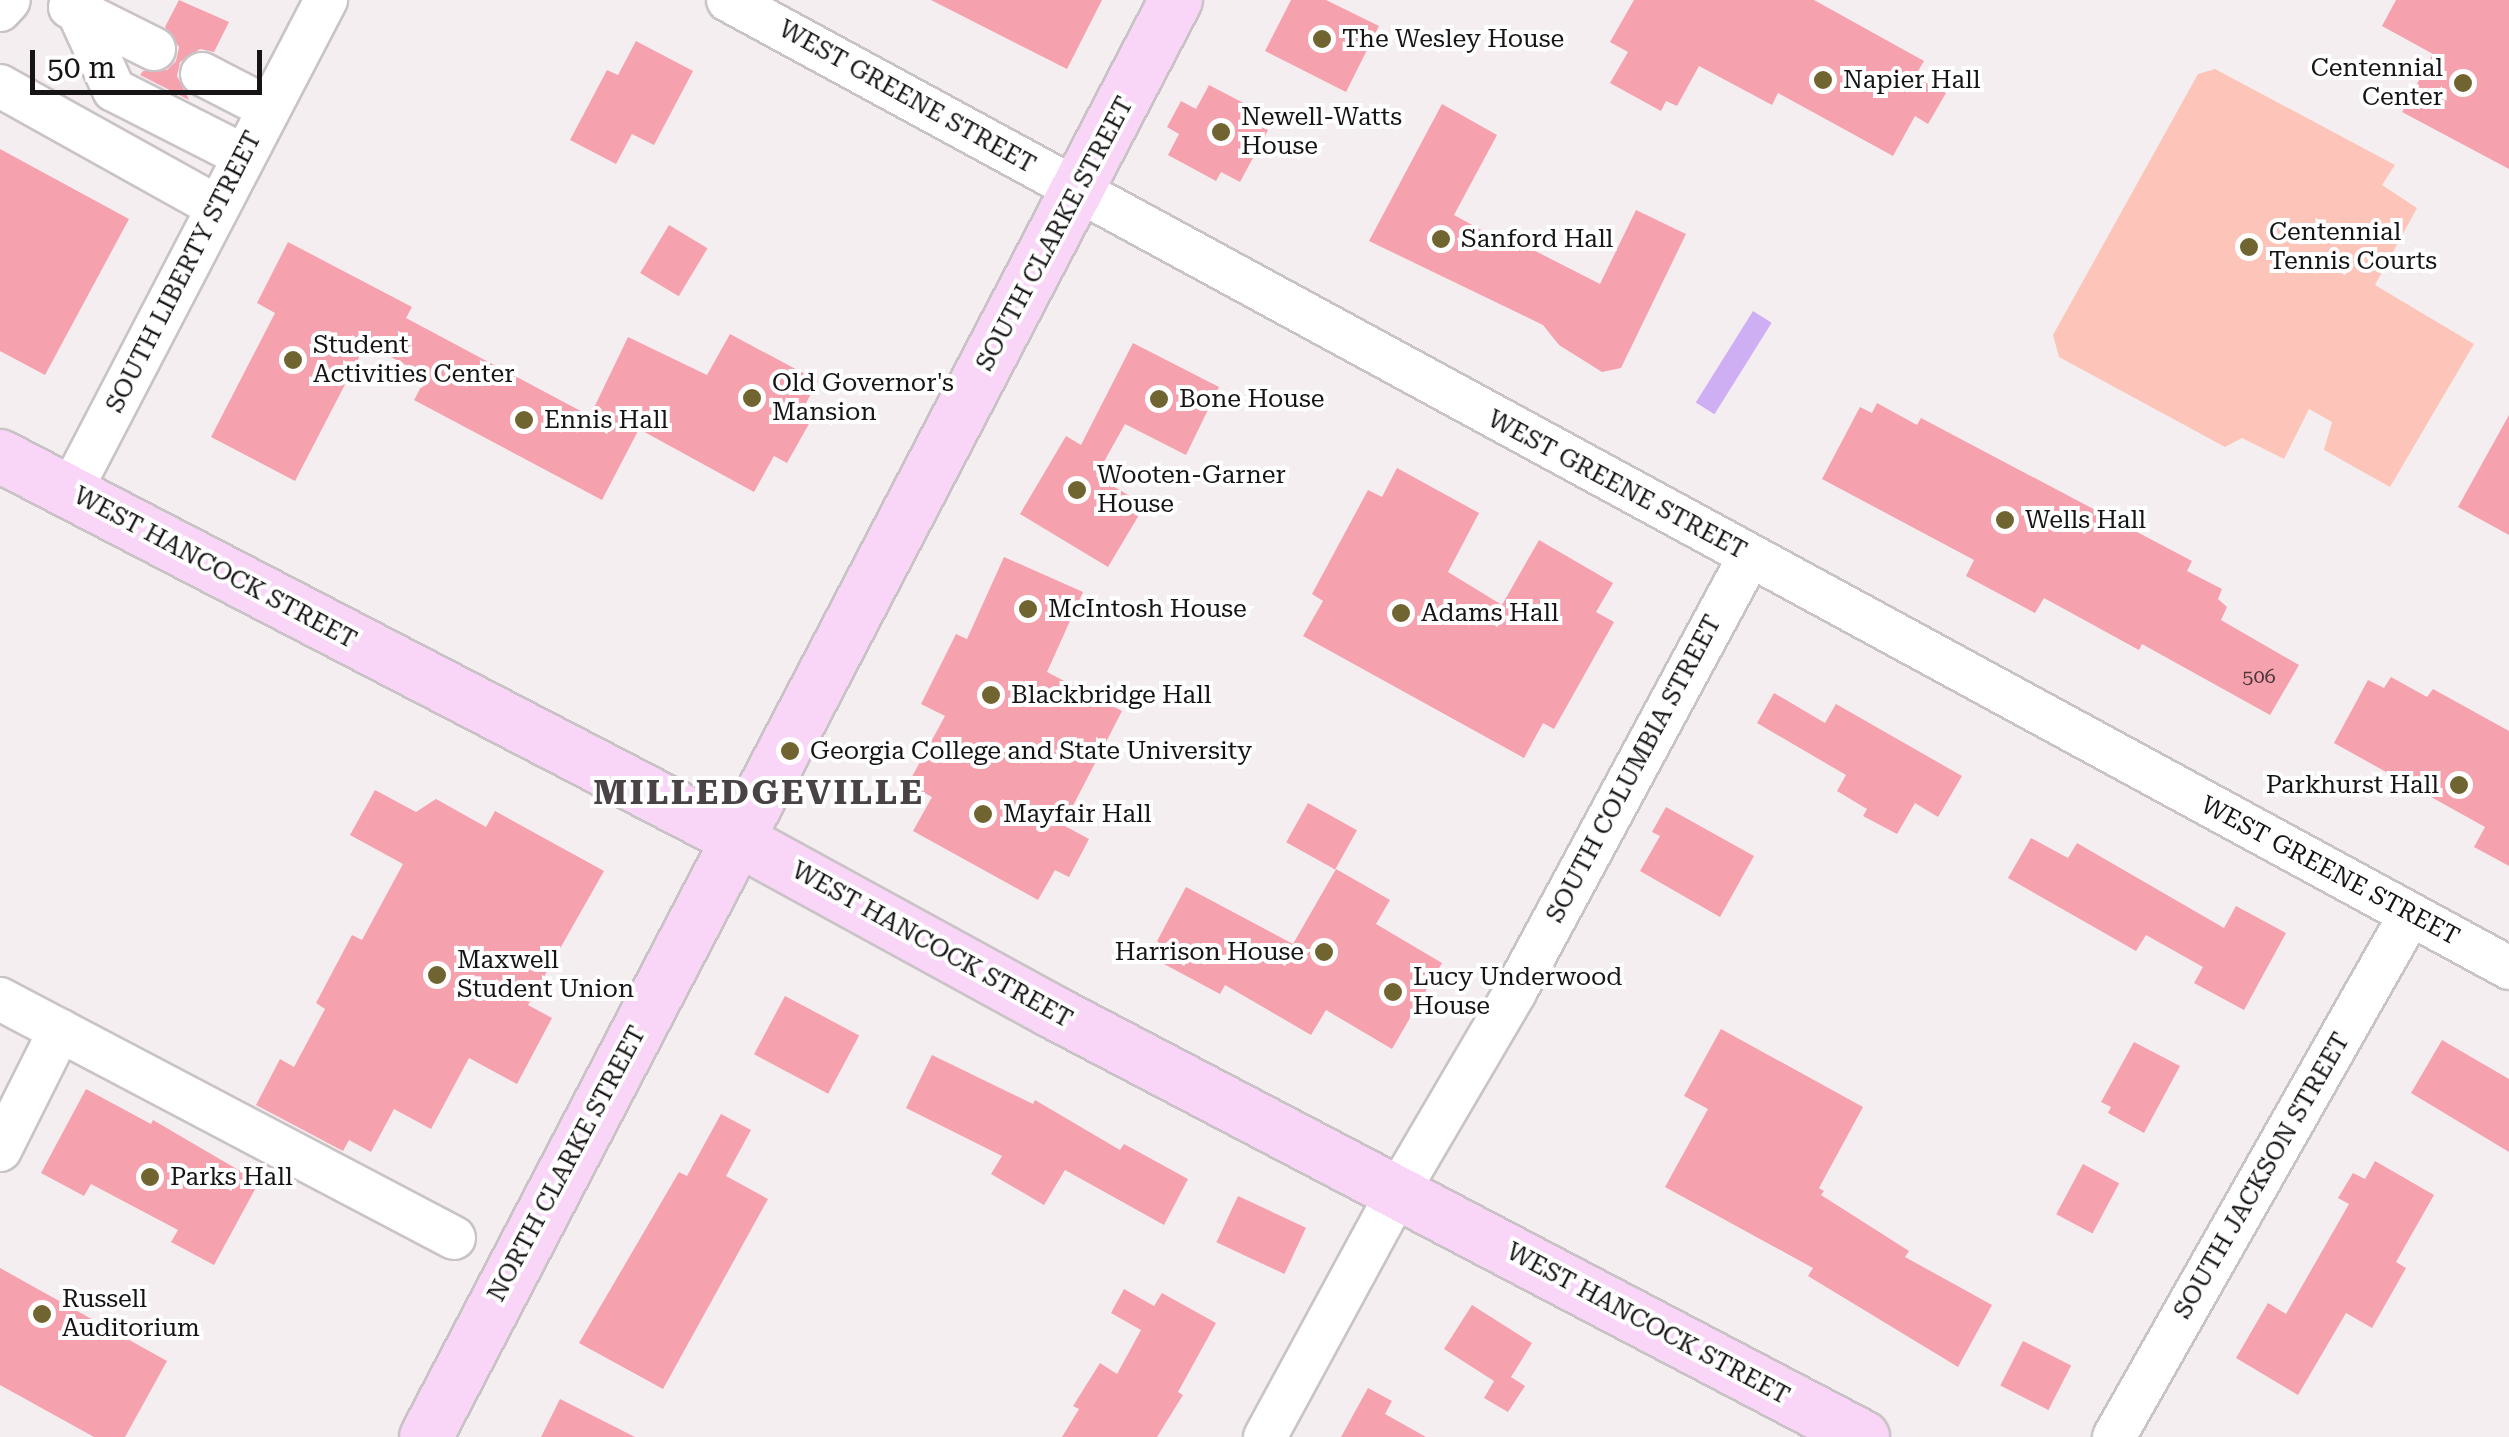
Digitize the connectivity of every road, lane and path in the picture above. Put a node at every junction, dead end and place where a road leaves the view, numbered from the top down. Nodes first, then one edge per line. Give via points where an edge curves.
1 (9, 0) edge
2 (326, 0) edge
3 (728, 0) edge
4 (1176, 0) edge
5 (67, 5) edge
6 (0, 10) edge
7 (154, 49) dead end
8 (202, 74) dead end
9 (0, 86) edge
10 (268, 108) junction
11 (244, 156) junction
12 (1078, 190) junction
13 (217, 207) junction
14 (0, 456) edge
15 (70, 492) junction
16 (1750, 557) junction
17 (737, 839) junction
18 (2410, 915) junction
19 (2509, 968) edge
20 (0, 999) edge
21 (60, 1030) junction
22 (0, 1150) edge
23 (1398, 1190) junction
24 (454, 1238) dead end
25 (426, 1437) edge
26 (1265, 1437) edge
27 (1863, 1437) edge
28 (2114, 1437) edge

1 - 6 street
2 - 10 street, SOUTH LIBERTY STREET
3 - 12 street, WEST GREENE STREET
4 - 12 main road, SOUTH CLARKE STREET
5 - 7 street
5 - 11 street via 114,90
8 - 10 street
9 - 13 street
10 - 11 street, SOUTH LIBERTY STREET
11 - 13 street, SOUTH LIBERTY STREET
12 - 16 street, WEST GREENE STREET
12 - 17 main road, SOUTH CLARKE STREET
13 - 15 street, SOUTH LIBERTY STREET
14 - 15 main road, WEST HANCOCK STREET
15 - 17 main road, WEST HANCOCK STREET
16 - 18 street, WEST GREENE STREET
16 - 23 street, SOUTH COLUMBIA STREET via 1515,992
17 - 23 main road, WEST HANCOCK STREET
17 - 25 main road, NORTH CLARKE STREET
18 - 19 street, WEST GREENE STREET
18 - 28 street, SOUTH JACKSON STREET
20 - 21 street
21 - 22 street
21 - 24 street
23 - 26 street, SOUTH COLUMBIA STREET
23 - 27 main road, WEST HANCOCK STREET

